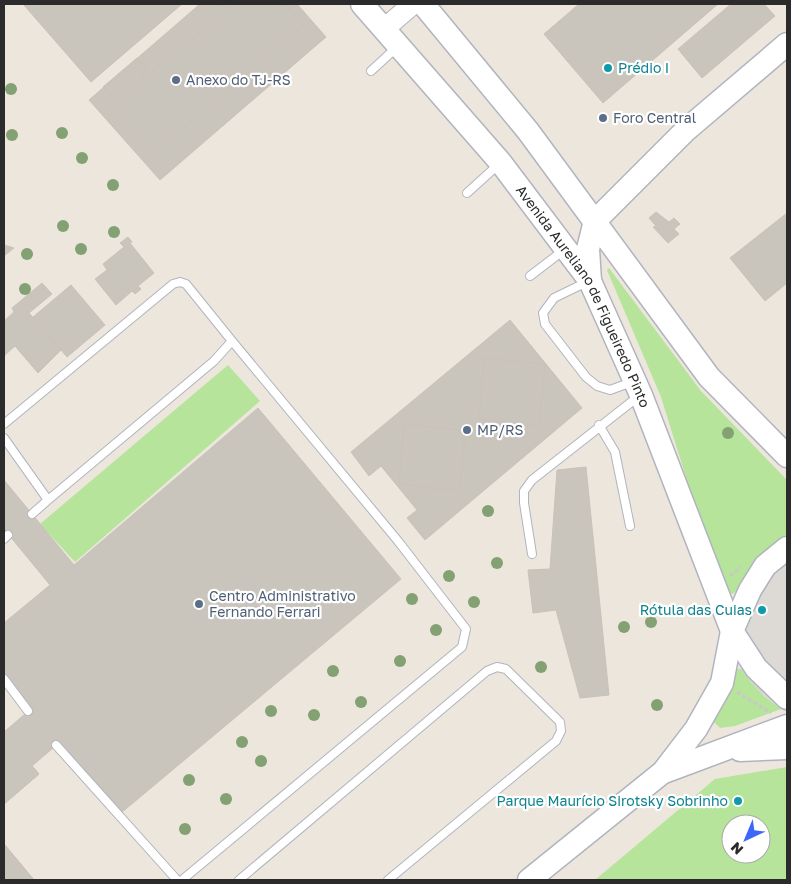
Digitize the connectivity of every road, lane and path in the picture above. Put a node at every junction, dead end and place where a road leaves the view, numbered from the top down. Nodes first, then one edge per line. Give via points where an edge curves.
1 (362, 4) edge
2 (413, 4) edge
3 (423, 4) edge
4 (384, 29) junction
5 (787, 44) edge
6 (399, 45) junction
7 (371, 71) dead end
8 (501, 163) junction
9 (467, 194) dead end
10 (595, 221) junction
11 (567, 248) junction
12 (530, 276) dead end
13 (590, 280) junction
14 (232, 341) junction
15 (638, 388) junction
16 (4, 424) edge
17 (599, 425) junction
18 (4, 438) edge
19 (787, 456) edge
20 (48, 500) junction
21 (32, 514) dead end
22 (630, 526) dead end
23 (787, 548) edge
24 (532, 554) dead end
25 (732, 631) junction
26 (4, 679) edge
27 (722, 683) junction
28 (787, 698) edge
29 (28, 711) dead end
30 (783, 722) edge
31 (56, 745) dead end
32 (787, 748) edge
33 (714, 752) junction
34 (663, 772) junction
35 (176, 880) edge
36 (182, 880) edge
37 (240, 880) edge
38 (388, 880) edge
39 (529, 880) edge

1 - 4 main road, Avenida Aureliano de Figueiredo Pinto
2 - 4 street
3 - 10 main road via 528,131
4 - 6 main road, Avenida Aureliano de Figueiredo Pinto
5 - 10 main road via 686,130
6 - 7 lane
6 - 8 main road, Avenida Aureliano de Figueiredo Pinto
8 - 9 lane
8 - 11 main road, Avenida Aureliano de Figueiredo Pinto
10 - 13 main road via 588,249
10 - 19 main road via 709,377
11 - 12 lane
11 - 13 main road, Avenida Aureliano de Figueiredo Pinto
13 - 15 main road, Avenida Aureliano de Figueiredo Pinto
13 - 15 lane via 554,298 544,313 545,324 586,377 597,386 610,390
14 - 16 lane via 186,284 173,284
14 - 20 lane via 214,361
14 - 36 lane via 398,541 466,629 462,647
15 - 17 lane
15 - 25 main road, Avenida Aureliano de Figueiredo Pinto
17 - 22 lane via 615,452
17 - 24 lane via 532,480 524,491
18 - 20 lane
20 - 21 lane
23 - 25 main road via 765,566 750,590
25 - 27 main road
25 - 28 main road, Avenida Aureliano de Figueiredo Pinto via 756,668
26 - 29 lane
27 - 30 path
27 - 34 main road via 696,729
30 - 33 main road
31 - 35 lane
32 - 33 main road
33 - 34 main road
34 - 39 main road
37 - 38 lane via 487,671 497,667 506,669 560,722 561,731 556,741

